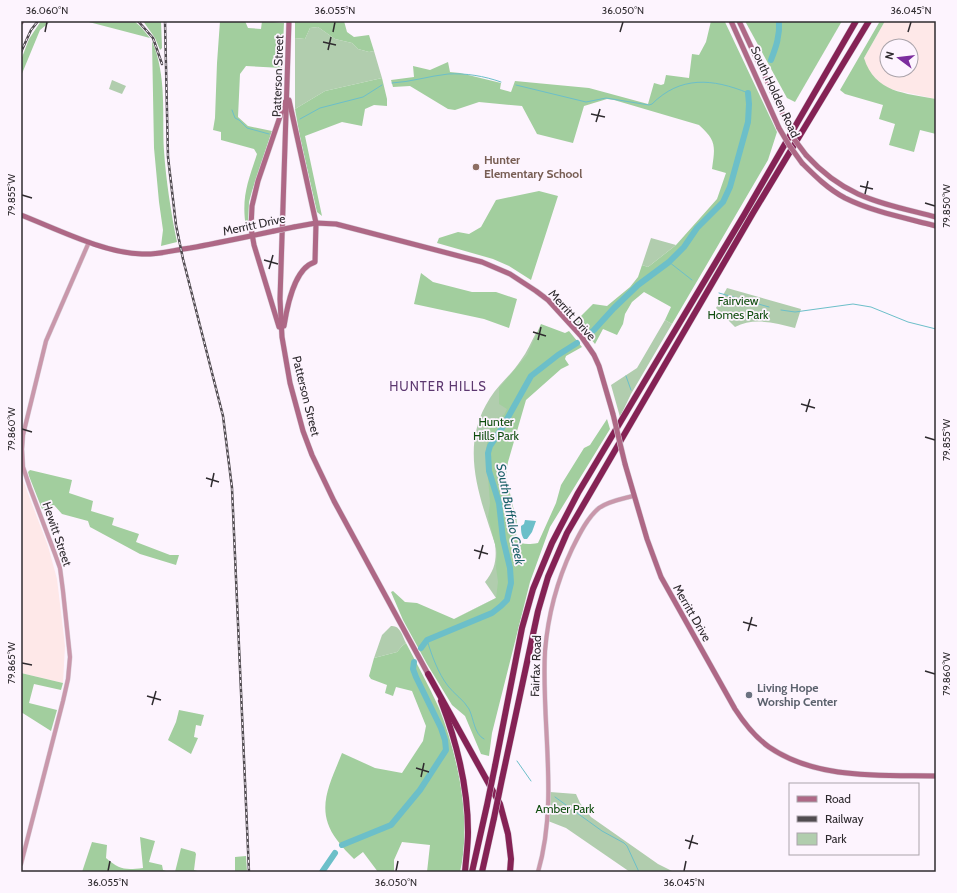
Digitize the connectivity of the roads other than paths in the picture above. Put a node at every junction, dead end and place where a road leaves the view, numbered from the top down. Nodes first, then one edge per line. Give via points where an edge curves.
1 (289, 21) edge
2 (731, 21) edge
3 (739, 21) edge
4 (856, 21) edge
5 (869, 21) edge
6 (287, 93) junction
7 (21, 215) edge
8 (936, 217) edge
9 (316, 223) junction
10 (936, 226) edge
11 (252, 236) junction
12 (88, 242) junction
13 (282, 336) junction
14 (633, 496) junction
15 (428, 674) junction
16 (936, 776) edge
17 (21, 864) edge
18 (466, 872) edge
19 (472, 872) edge
20 (482, 872) edge
21 (510, 872) edge
22 (538, 872) edge

1 - 6 main road, Patterson Street
2 - 10 main road, South Holden Road, bridge via 780,128 802,163 825,185 844,198 872,209
3 - 8 main road, South Holden Road, bridge via 784,119 806,155 828,176 856,194
4 - 19 highway, bridge via 578,493 552,543 533,589 524,621
5 - 20 highway, bridge via 751,217 567,533 550,572 538,611
6 - 9 main road
6 - 11 main road via 254,193
6 - 13 main road, Patterson Street via 280,272
7 - 12 main road, Merritt Drive
9 - 11 main road, Merritt Drive, bridge
9 - 13 main road via 315,262 303,269 293,289
9 - 14 main road, Merritt Drive, bridge via 347,227 482,262 528,285 548,300 581,336 602,374
11 - 12 main road, Merritt Drive via 142,254
11 - 13 main road
12 - 17 street, Hewitt Street via 46,341 23,435 23,467 60,568 70,657 63,701
13 - 15 main road, Patterson Street via 290,383 312,455 334,501
14 - 16 main road, Merritt Drive via 665,586 735,709 757,736 769,747 786,756 829,770 863,774
14 - 22 street, Fairfax Road via 610,503 595,512 575,544 555,593 548,630 545,668 547,817
15 - 18 highway via 449,723 462,771 467,806
15 - 21 highway via 500,804 508,834

